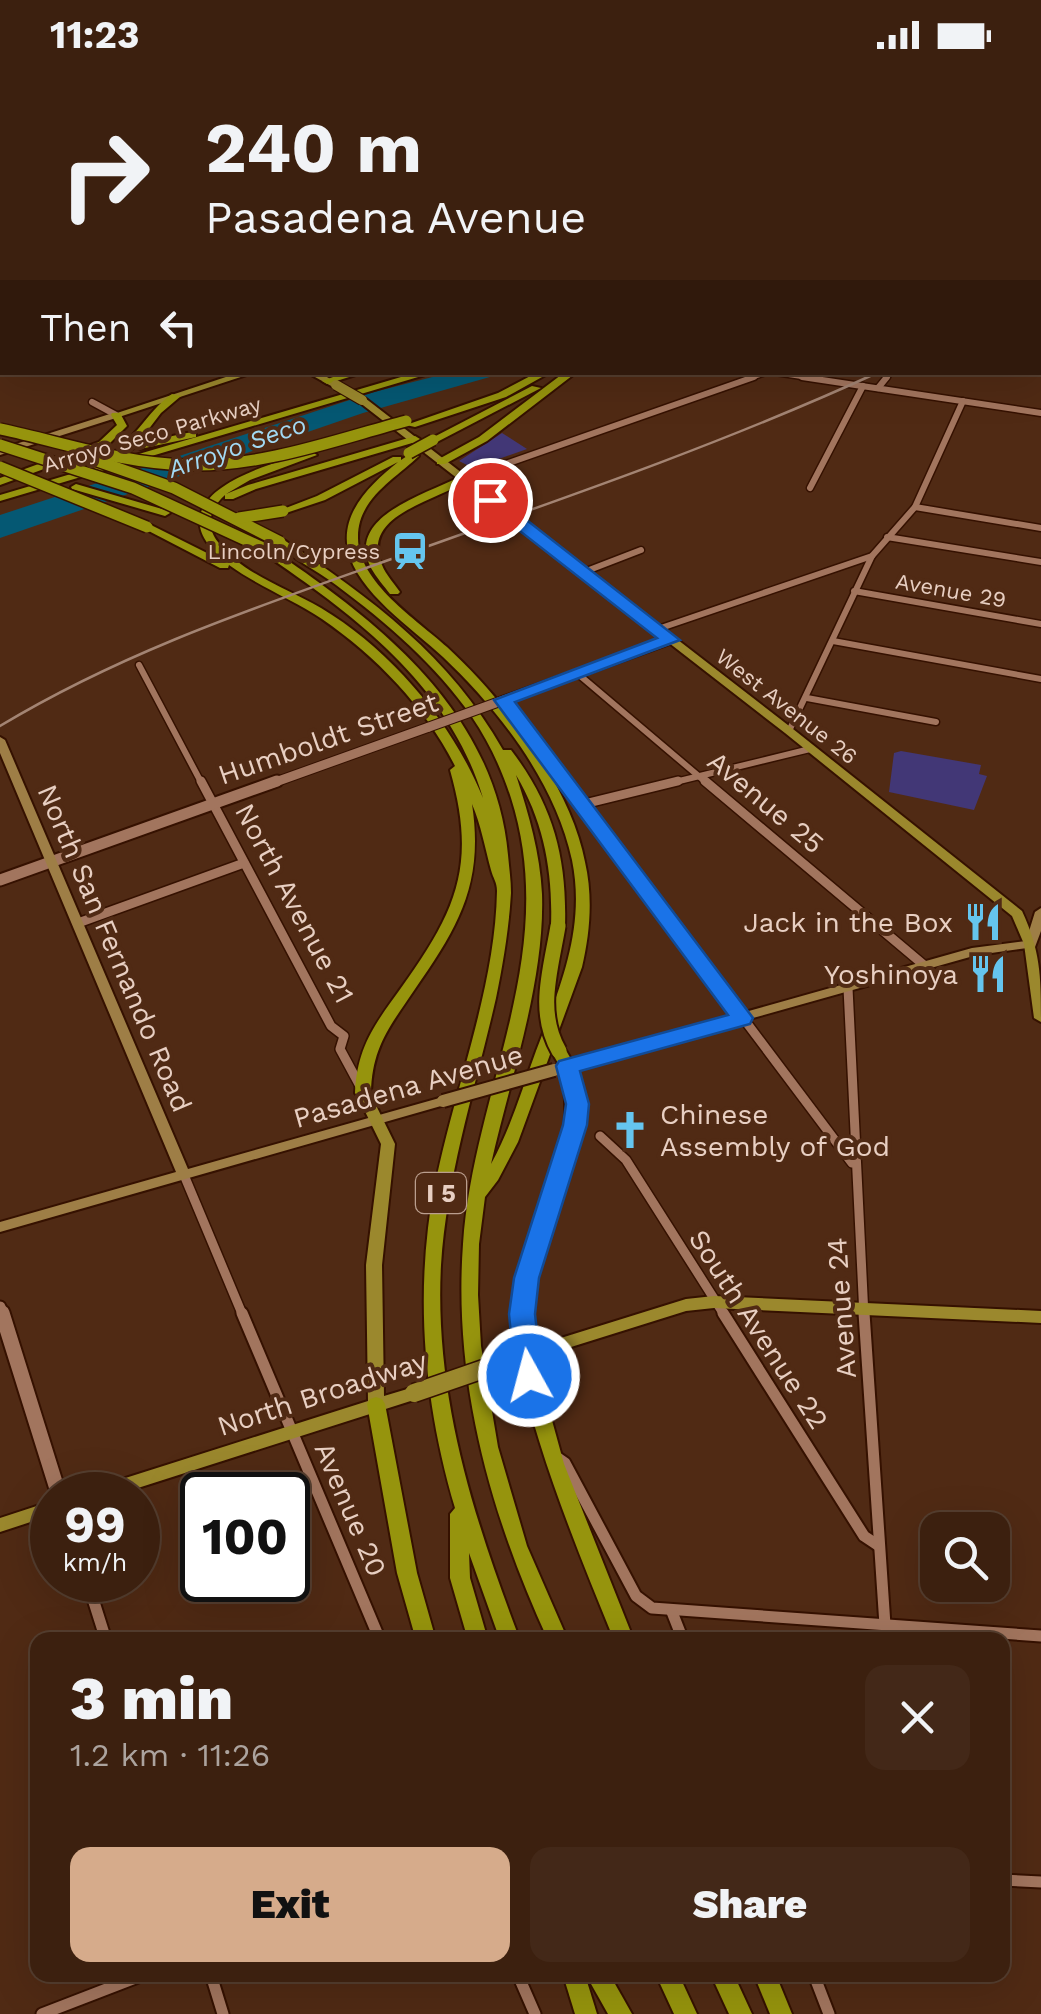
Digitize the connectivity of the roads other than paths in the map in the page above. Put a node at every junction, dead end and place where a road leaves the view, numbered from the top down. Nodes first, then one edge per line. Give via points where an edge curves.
1 (479, 70) edge
2 (500, 70) edge
3 (242, 375) edge
4 (316, 375) edge
5 (352, 375) edge
6 (397, 375) edge
7 (420, 375) edge
8 (541, 375) edge
9 (563, 375) edge
10 (565, 375) edge
11 (760, 375) edge
12 (789, 375) edge
13 (889, 375) edge
14 (332, 383) junction
15 (863, 386) junction
16 (878, 388) junction
17 (176, 396) junction
18 (963, 401) junction
19 (92, 402) dead end
20 (1041, 413) edge
21 (116, 415) junction
22 (409, 423) junction
23 (0, 431) edge
24 (226, 434) junction
25 (415, 440) junction
26 (0, 449) edge
27 (412, 454) junction
28 (441, 462) junction
29 (0, 465) edge
30 (463, 479) junction
31 (0, 483) edge
32 (810, 488) dead end
33 (0, 496) edge
34 (915, 507) junction
35 (0, 509) edge
36 (1041, 528) edge
37 (887, 538) junction
38 (642, 550) dead end
39 (872, 556) junction
40 (1041, 562) edge
41 (237, 564) junction
42 (584, 572) junction
43 (854, 591) junction
44 (1041, 624) edge
45 (658, 630) junction
46 (348, 634) junction
47 (670, 640) junction
48 (434, 641) junction
49 (834, 641) junction
50 (139, 665) dead end
51 (578, 674) junction
52 (1041, 679) edge
53 (806, 698) junction
54 (504, 700) junction
55 (936, 722) dead end
56 (488, 731) junction
57 (789, 731) junction
58 (443, 733) junction
59 (0, 740) edge
60 (810, 749) junction
61 (700, 776) junction
62 (213, 803) junction
63 (580, 805) junction
64 (53, 861) junction
65 (244, 863) junction
66 (0, 880) edge
67 (506, 896) junction
68 (1041, 912) edge
69 (78, 923) junction
70 (1036, 945) edge
71 (925, 966) junction
72 (848, 988) junction
73 (742, 1018) junction
74 (1041, 1018) edge
75 (560, 1063) junction
76 (363, 1093) junction
77 (380, 1119) junction
78 (600, 1136) dead end
79 (854, 1165) junction
80 (184, 1176) junction
81 (478, 1198) junction
82 (0, 1228) edge
83 (714, 1302) junction
84 (0, 1307) edge
85 (865, 1308) junction
86 (1041, 1318) edge
87 (524, 1356) junction
88 (376, 1404) junction
89 (292, 1432) junction
90 (549, 1451) junction
91 (52, 1472) edge
92 (160, 1474) edge
93 (458, 1495) junction
94 (30, 1515) edge
95 (0, 1525) edge
96 (879, 1546) junction
97 (94, 1602) edge
98 (672, 1612) junction
99 (884, 1625) junction
100 (103, 1632) edge
101 (377, 1632) edge
102 (424, 1632) edge
103 (476, 1632) edge
104 (507, 1632) edge
105 (554, 1632) edge
106 (621, 1632) edge
107 (681, 1632) edge
108 (984, 1632) edge
109 (1010, 1634) edge
110 (1041, 1636) edge
111 (1010, 1880) edge
112 (1041, 1882) edge
113 (125, 1982) edge
114 (213, 1982) edge
115 (521, 1982) edge
116 (576, 1982) edge
117 (601, 1982) edge
118 (670, 1982) edge
119 (725, 1982) edge
120 (768, 1982) edge
121 (817, 1982) edge
122 (42, 2014) edge
123 (224, 2014) edge
124 (534, 2014) edge
125 (586, 2014) edge
126 (621, 2014) edge
127 (686, 2014) edge
128 (741, 2014) edge
129 (782, 2014) edge
130 (829, 2014) edge

1 - 2 street
3 - 17 main road
4 - 14 main road, West Avenue 26
5 - 14 highway
6 - 31 highway, Arroyo Seco Parkway
7 - 24 highway, Arroyo Seco Parkway
8 - 22 highway via 484,402
9 - 27 highway, bridge
10 - 28 highway via 483,439
11 - 30 street
12 - 15 street
13 - 16 street
14 - 25 main road, West Avenue 26, bridge
15 - 16 street
15 - 32 street
16 - 18 street
17 - 21 main road
17 - 33 highway via 160,406 123,454
18 - 20 street
18 - 34 street
19 - 21 street
21 - 26 main road
21 - 31 highway via 122,426 103,444
22 - 23 highway, bridge via 252,460 197,466
22 - 41 highway, bridge via 240,480 208,508 204,526 209,542
23 - 56 highway, I 5, bridge via 174,488 280,542 382,613
24 - 33 highway, Arroyo Seco Parkway
24 - 35 highway
25 - 28 main road, West Avenue 26
25 - 41 highway via 230,497 215,512 210,530
26 - 67 highway, I 5, bridge via 75,466 158,497 261,547 372,628 442,703 468,742 492,792
27 - 29 highway, bridge via 321,498 234,518 178,515
27 - 48 highway via 363,503 352,542 368,579
28 - 30 main road, West Avenue 26
29 - 46 highway, bridge via 147,527
30 - 42 main road, West Avenue 26
30 - 48 highway via 396,510 371,539 374,567
34 - 36 street
34 - 37 street
37 - 39 street
37 - 40 street
38 - 42 street
39 - 43 street
39 - 45 street
41 - 46 highway
42 - 45 main road, West Avenue 26
43 - 44 street, Avenue 29
43 - 49 street
45 - 47 main road, West Avenue 26
46 - 58 highway via 399,678
47 - 51 street, Humboldt Street
47 - 57 main road, West Avenue 26
48 - 81 highway via 473,682 551,789 568,818 584,880 576,965 504,1162
49 - 52 street
49 - 53 street
50 - 62 street, North Avenue 21
51 - 54 street, Humboldt Street
51 - 61 street, Avenue 25
53 - 55 street
53 - 57 street
54 - 62 street, Humboldt Street, bridge
54 - 63 street
56 - 75 highway, bridge via 525,774 556,864 558,926 545,1006
56 - 81 highway, I 5 via 527,818 536,918
57 - 60 main road, West Avenue 26
58 - 67 highway via 472,787
58 - 76 highway via 461,785 469,868 450,928 368,1047
59 - 64 main road, North San Fernando Road
60 - 61 street
60 - 70 main road, West Avenue 26 via 1017,914
61 - 63 street
61 - 71 street, Avenue 25
62 - 64 street, Humboldt Street
62 - 65 street, North Avenue 21
63 - 73 street
64 - 66 street, Humboldt Street
64 - 69 main road, North San Fernando Road
65 - 69 street
65 - 76 street, North Avenue 21 via 332,1026 344,1036 340,1049
67 - 93 highway, I 5 via 439,1204 432,1265 435,1389
68 - 70 main road
69 - 80 main road, North San Fernando Road
70 - 71 main road, Pasadena Avenue
70 - 74 main road
71 - 72 main road, Pasadena Avenue
72 - 73 main road, Pasadena Avenue
72 - 79 street, Avenue 24
73 - 75 main road, Pasadena Avenue
73 - 79 street
75 - 77 main road, Pasadena Avenue, bridge
75 - 87 main road via 576,1091 575,1125 526,1278
76 - 77 main road, North Avenue 21
77 - 80 main road, Pasadena Avenue
77 - 88 main road, North Avenue 21 via 388,1168 374,1265
78 - 83 street, South Avenue 22 via 626,1160
79 - 85 street, Avenue 24
80 - 82 main road, Pasadena Avenue
80 - 89 street, Avenue 20
81 - 105 highway, I 5 via 470,1290 482,1418 524,1563
83 - 85 main road, North Broadway
83 - 87 main road, North Broadway
83 - 96 street, South Avenue 22 via 864,1536
84 - 91 street
85 - 86 main road, North Broadway
85 - 96 street, Avenue 24
87 - 88 main road, North Broadway, bridge
87 - 90 highway
88 - 89 main road, North Broadway
88 - 102 highway via 406,1574
89 - 92 main road, North Broadway
89 - 101 street, Avenue 20
90 - 98 street via 565,1463 636,1596
90 - 106 highway
93 - 103 highway via 460,1578
93 - 104 highway, I 5
94 - 95 main road
96 - 99 street, Avenue 24
97 - 100 street
98 - 99 street
98 - 107 street
99 - 108 street
109 - 110 street
111 - 112 street
113 - 122 street
114 - 123 street
115 - 124 street
116 - 125 highway
117 - 126 highway
118 - 127 highway
119 - 128 highway
120 - 129 highway
121 - 130 street

